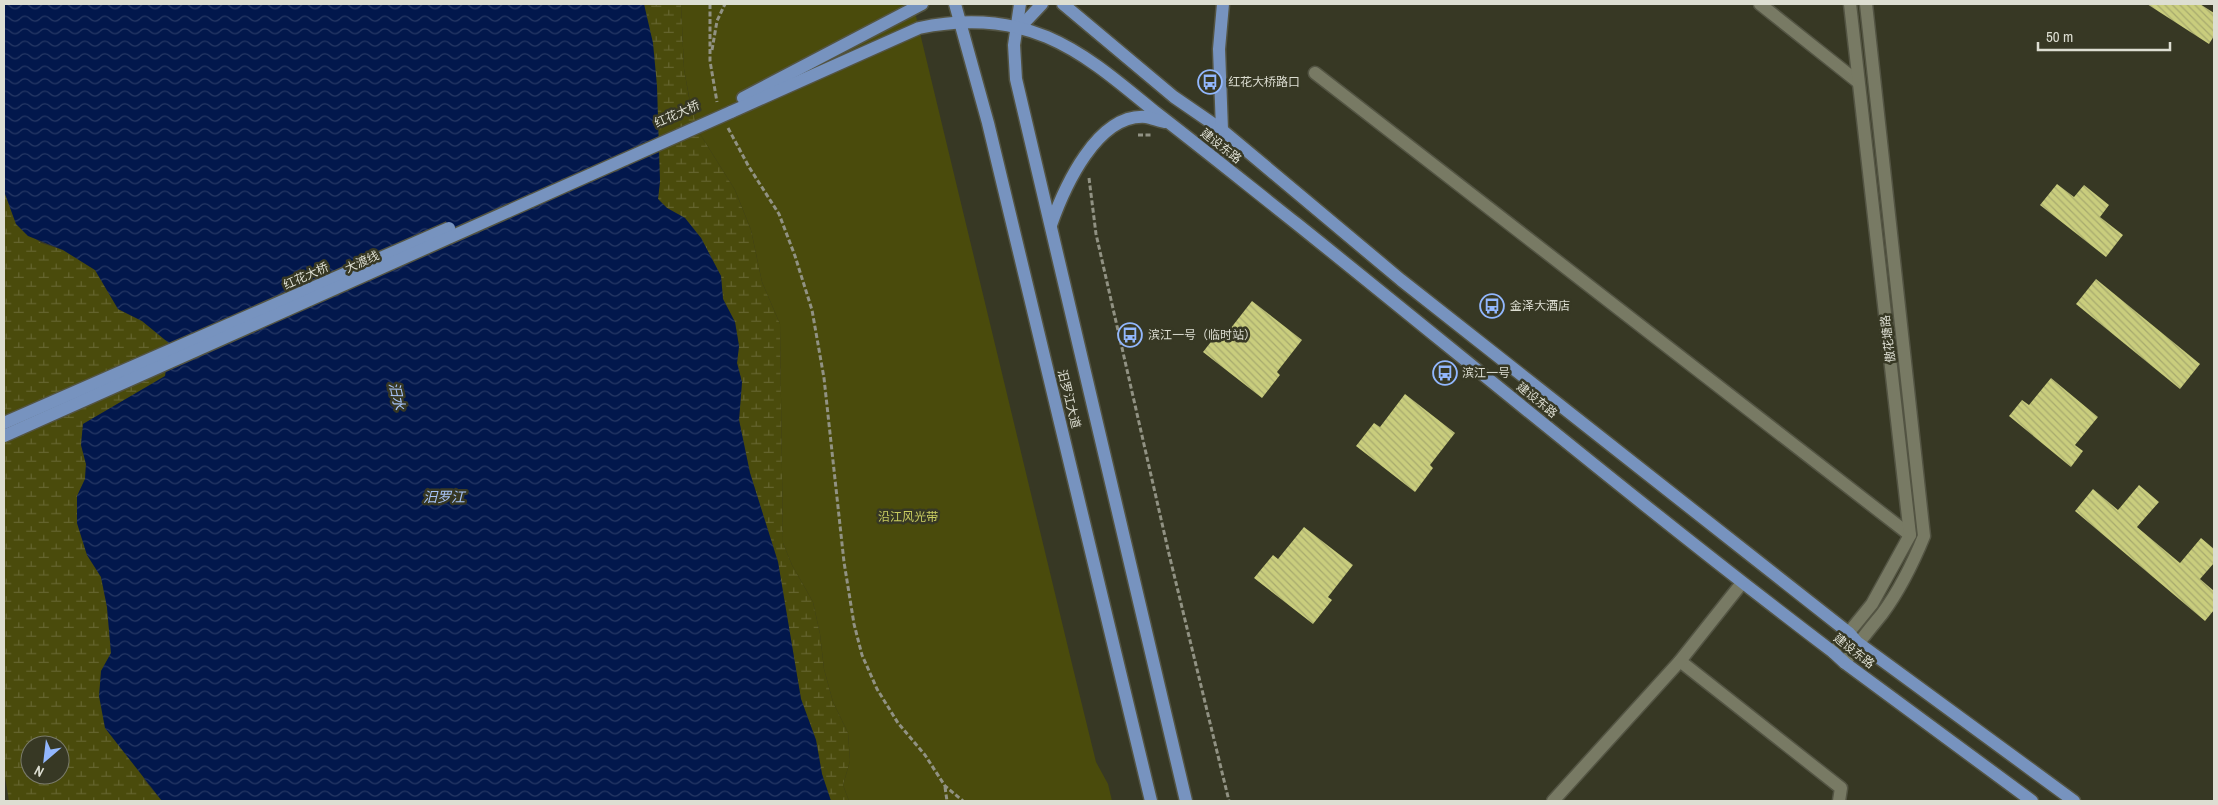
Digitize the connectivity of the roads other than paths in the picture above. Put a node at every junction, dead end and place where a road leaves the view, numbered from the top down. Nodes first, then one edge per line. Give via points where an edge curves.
1 (922, 4) edge
2 (955, 4) edge
3 (1020, 4) edge
4 (1042, 4) edge
5 (1063, 4) edge
6 (1223, 4) edge
7 (1760, 4) edge
8 (1850, 4) edge
9 (1866, 4) edge
10 (961, 23) junction
11 (1016, 26) junction
12 (1315, 73) dead end
13 (1858, 82) junction
14 (726, 111) junction
15 (1171, 124) junction
16 (1222, 130) junction
17 (1050, 225) junction
18 (4, 423) edge
19 (4, 436) edge
20 (1910, 535) junction
21 (1742, 583) junction
22 (1853, 638) junction
23 (1833, 652) junction
24 (1680, 661) junction
25 (1844, 663) junction
26 (1151, 801) edge
27 (1186, 801) edge
28 (1553, 801) edge
29 (1840, 801) edge
30 (2032, 801) edge
31 (2074, 801) edge

1 - 14 main road
2 - 10 main road, 汨罗江大道
3 - 11 main road, 汨罗江大道
4 - 11 main road via 1026,22
5 - 16 main road, 建设东路 via 1174,97
6 - 16 main road via 1219,49
7 - 13 street
8 - 13 street, 傲花塘路
9 - 22 street via 1924,536 1914,561 1883,612
10 - 11 main road, 建设东路
10 - 14 main road, 建设东路 via 919,28
10 - 26 main road, 汨罗江大道 via 988,123
11 - 15 main road, 建设东路 via 1080,54
11 - 17 main road, 汨罗江大道 via 1016,79
12 - 20 street
13 - 20 street, 傲花塘路
14 - 18 main road, 红花大桥, bridge
14 - 19 main road, 大渡线, bridge
15 - 17 main road via 1146,117 1125,121 1109,130 1093,146 1064,190
15 - 21 main road, 建设东路
16 - 22 main road, 建设东路 via 1401,280
17 - 27 main road, 汨罗江大道
20 - 22 street
21 - 23 main road, 建设东路
21 - 24 street
22 - 23 street
22 - 25 street
22 - 31 main road, 建设东路
23 - 25 main road, 建设东路
24 - 28 street
24 - 29 street via 1841,788
25 - 30 main road, 建设东路

